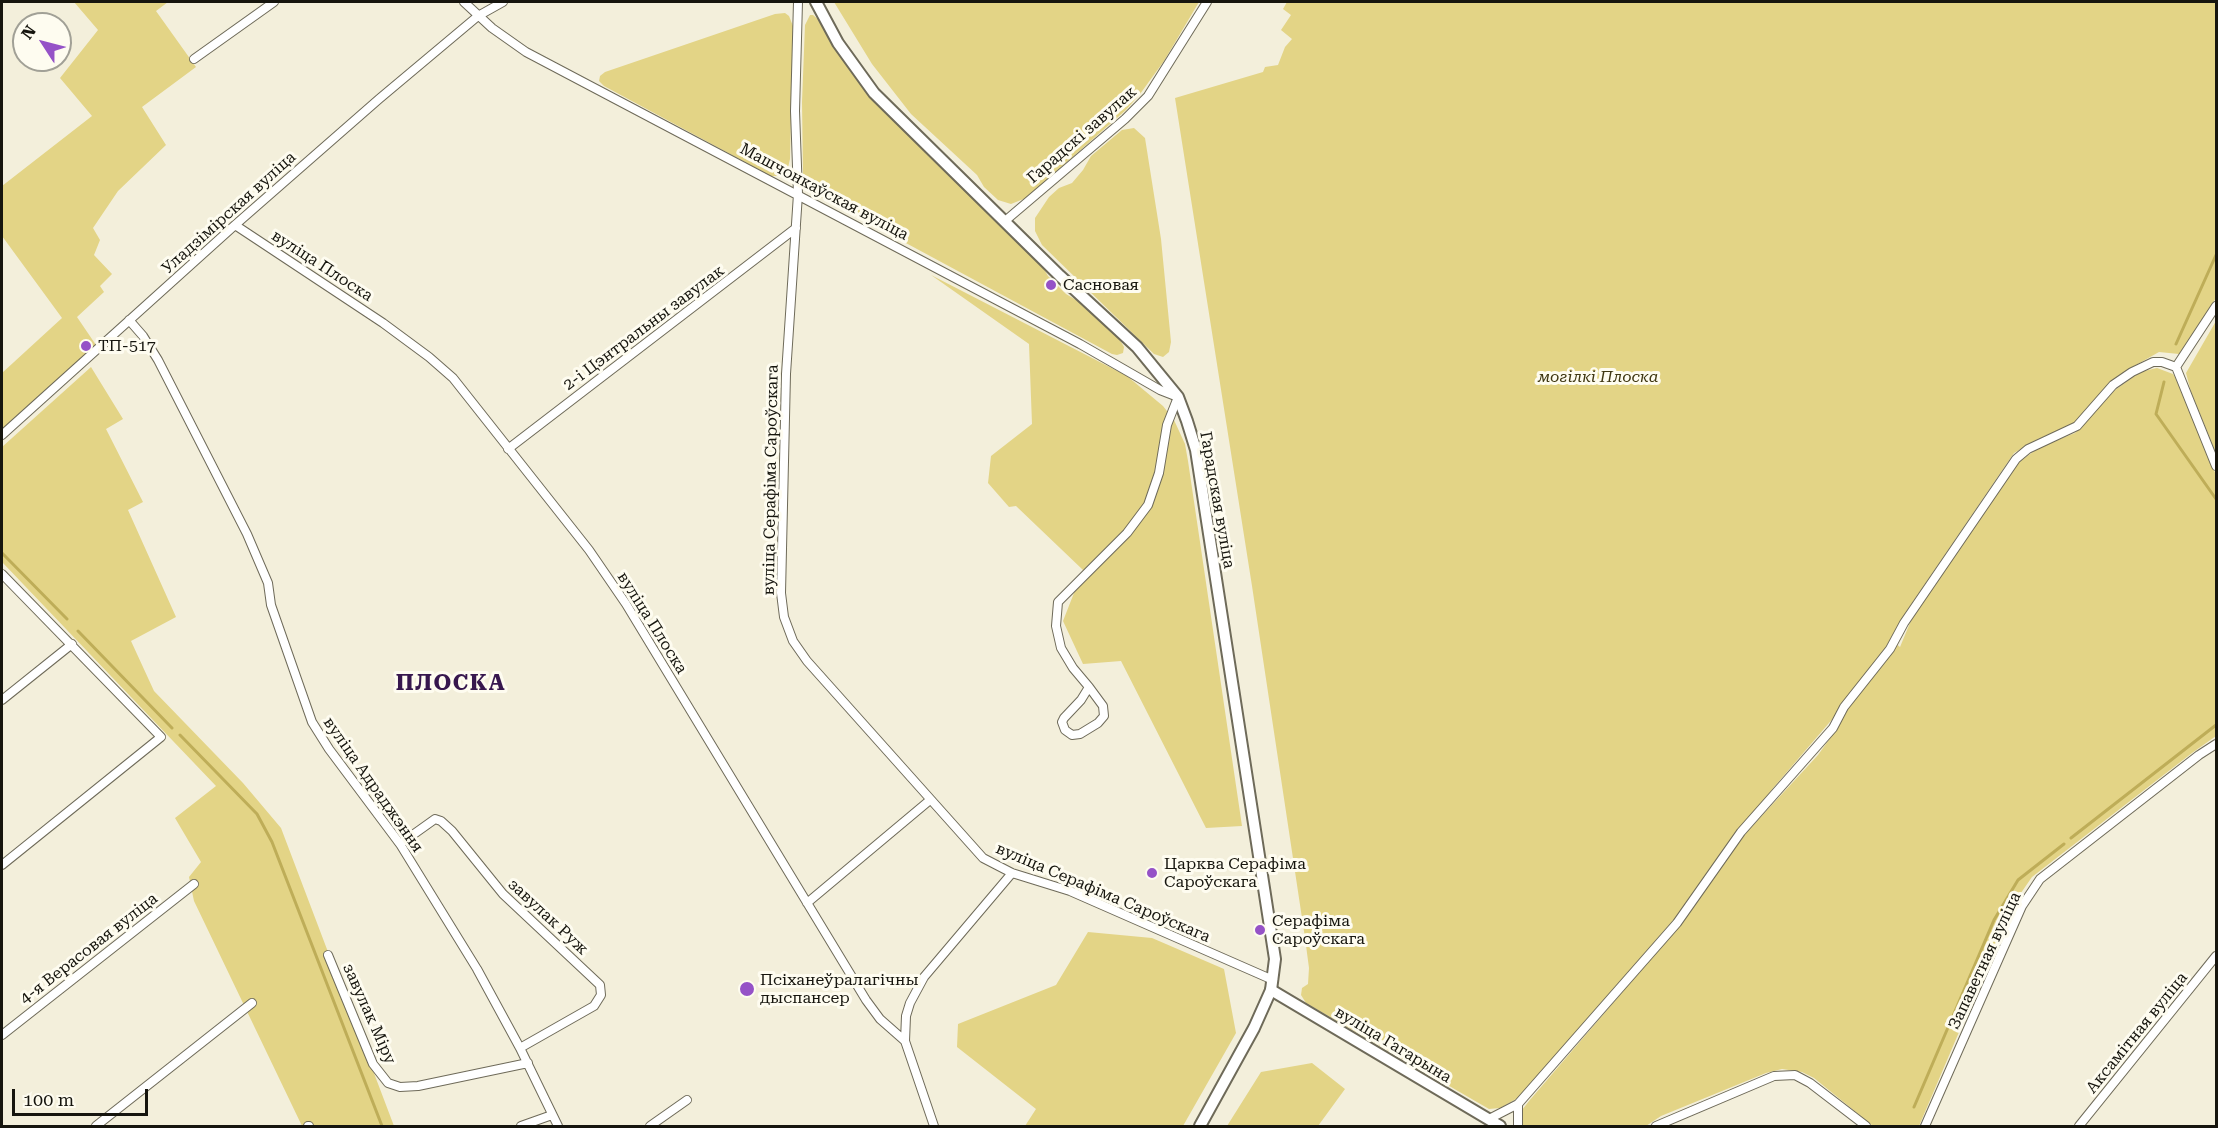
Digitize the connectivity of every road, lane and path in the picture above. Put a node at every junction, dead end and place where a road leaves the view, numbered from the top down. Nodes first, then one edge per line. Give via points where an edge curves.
1 (274, 2) edge
2 (464, 2) edge
3 (503, 2) edge
4 (798, 2) edge
5 (816, 2) edge
6 (1207, 2) edge
7 (478, 16) junction
8 (194, 59) dead end
9 (798, 194) junction
10 (1005, 221) junction
11 (235, 225) junction
12 (796, 228) junction
13 (2217, 306) edge
14 (129, 320) junction
15 (2176, 367) junction
16 (1178, 397) junction
17 (2, 435) edge
18 (508, 449) junction
19 (2217, 466) edge
20 (2, 574) edge
21 (72, 644) junction
22 (1089, 687) junction
23 (2, 700) edge
24 (2217, 744) edge
25 (930, 800) junction
26 (400, 844) junction
27 (2, 865) edge
28 (1012, 873) junction
29 (194, 884) dead end
30 (807, 903) junction
31 (328, 955) dead end
32 (2217, 957) edge
33 (1272, 985) junction
34 (252, 1004) dead end
35 (2, 1035) edge
36 (905, 1041) junction
37 (520, 1048) junction
38 (528, 1063) junction
39 (687, 1100) dead end
40 (1518, 1104) junction
41 (552, 1115) junction
42 (1489, 1119) junction
43 (96, 1126) edge
44 (521, 1126) edge
45 (558, 1126) edge
46 (650, 1126) edge
47 (934, 1126) edge
48 (1200, 1126) edge
49 (1500, 1126) edge
50 (1518, 1126) edge
51 (1656, 1126) edge
52 (1866, 1126) edge
53 (1925, 1126) edge
54 (2079, 1126) edge

1 - 8 street
2 - 7 street, Машчонкаўская вуліца
3 - 7 street, Уладзімірская вуліца
4 - 9 street, вуліца Серафіма Сароўскага
5 - 10 main road, Гарадская вуліца via 838,44 874,93
6 - 10 street, Гарадскі завулак via 1148,96
7 - 9 street, Машчонкаўская вуліца via 555,67
7 - 11 street, Уладзімірская вуліца
9 - 12 street, вуліца Серафіма Сароўскага
9 - 16 street, Машчонкаўская вуліца
10 - 16 main road, Гарадская вуліца via 1137,347
11 - 14 street, Уладзімірская вуліца
11 - 18 street, вуліца Плоска via 429,357 453,378
12 - 18 street, 2-і Цэнтральны завулак
12 - 25 street, вуліца Серафіма Сароўскага via 786,374 781,593 784,617 800,652
13 - 15 street
14 - 17 street, Уладзімірская вуліца
14 - 26 street, вуліца Адраджэння via 158,360 247,534 268,583 271,605 312,722
15 - 19 street
15 - 40 street via 2153,362 2132,372 2113,385 2077,426 2028,449 2016,459 1833,728 1741,832 1677,923
16 - 22 street via 1167,425 1159,473 1148,505 1128,533 1058,602 1056,626 1061,648
16 - 33 main road, Гарадская вуліца via 1196,450 1272,936
18 - 30 street, вуліца Плоска via 589,550 626,604
20 - 21 street
21 - 23 street
21 - 27 street via 161,737
22 - 22 street via 1103,706 1104,716 1080,734 1072,735 1062,722
24 - 53 street, Запаветная вуліца via 2040,879 2022,906
25 - 28 street, вуліца Серафіма Сароўскага via 983,858
25 - 30 street
26 - 37 street, вуліца Адраджэння via 482,977
26 - 37 street, завулак Руж via 430,821 441,820 503,894 600,986 597,1003
28 - 33 street, вуліца Серафіма Сароўскага via 1070,891
28 - 36 street via 924,977 906,1016
29 - 35 street, 4-я Верасовая вуліца
30 - 36 street, вуліца Плоска via 872,1009
31 - 38 street, завулак Міру via 373,1064 388,1083 418,1086
32 - 54 street, Аксамітная вуліца
33 - 42 main road, вуліца Гагарына
33 - 48 main road, Гарадская вуліца via 1254,1028
34 - 43 street
36 - 47 street, вуліца Плоска
37 - 38 street, вуліца Адраджэння
38 - 41 street, вуліца Адраджэння
39 - 46 street
40 - 42 street
40 - 50 street
41 - 44 street
41 - 45 street, вуліца Адраджэння
42 - 49 main road, вуліца Гагарына
51 - 52 street via 1774,1076 1795,1075

